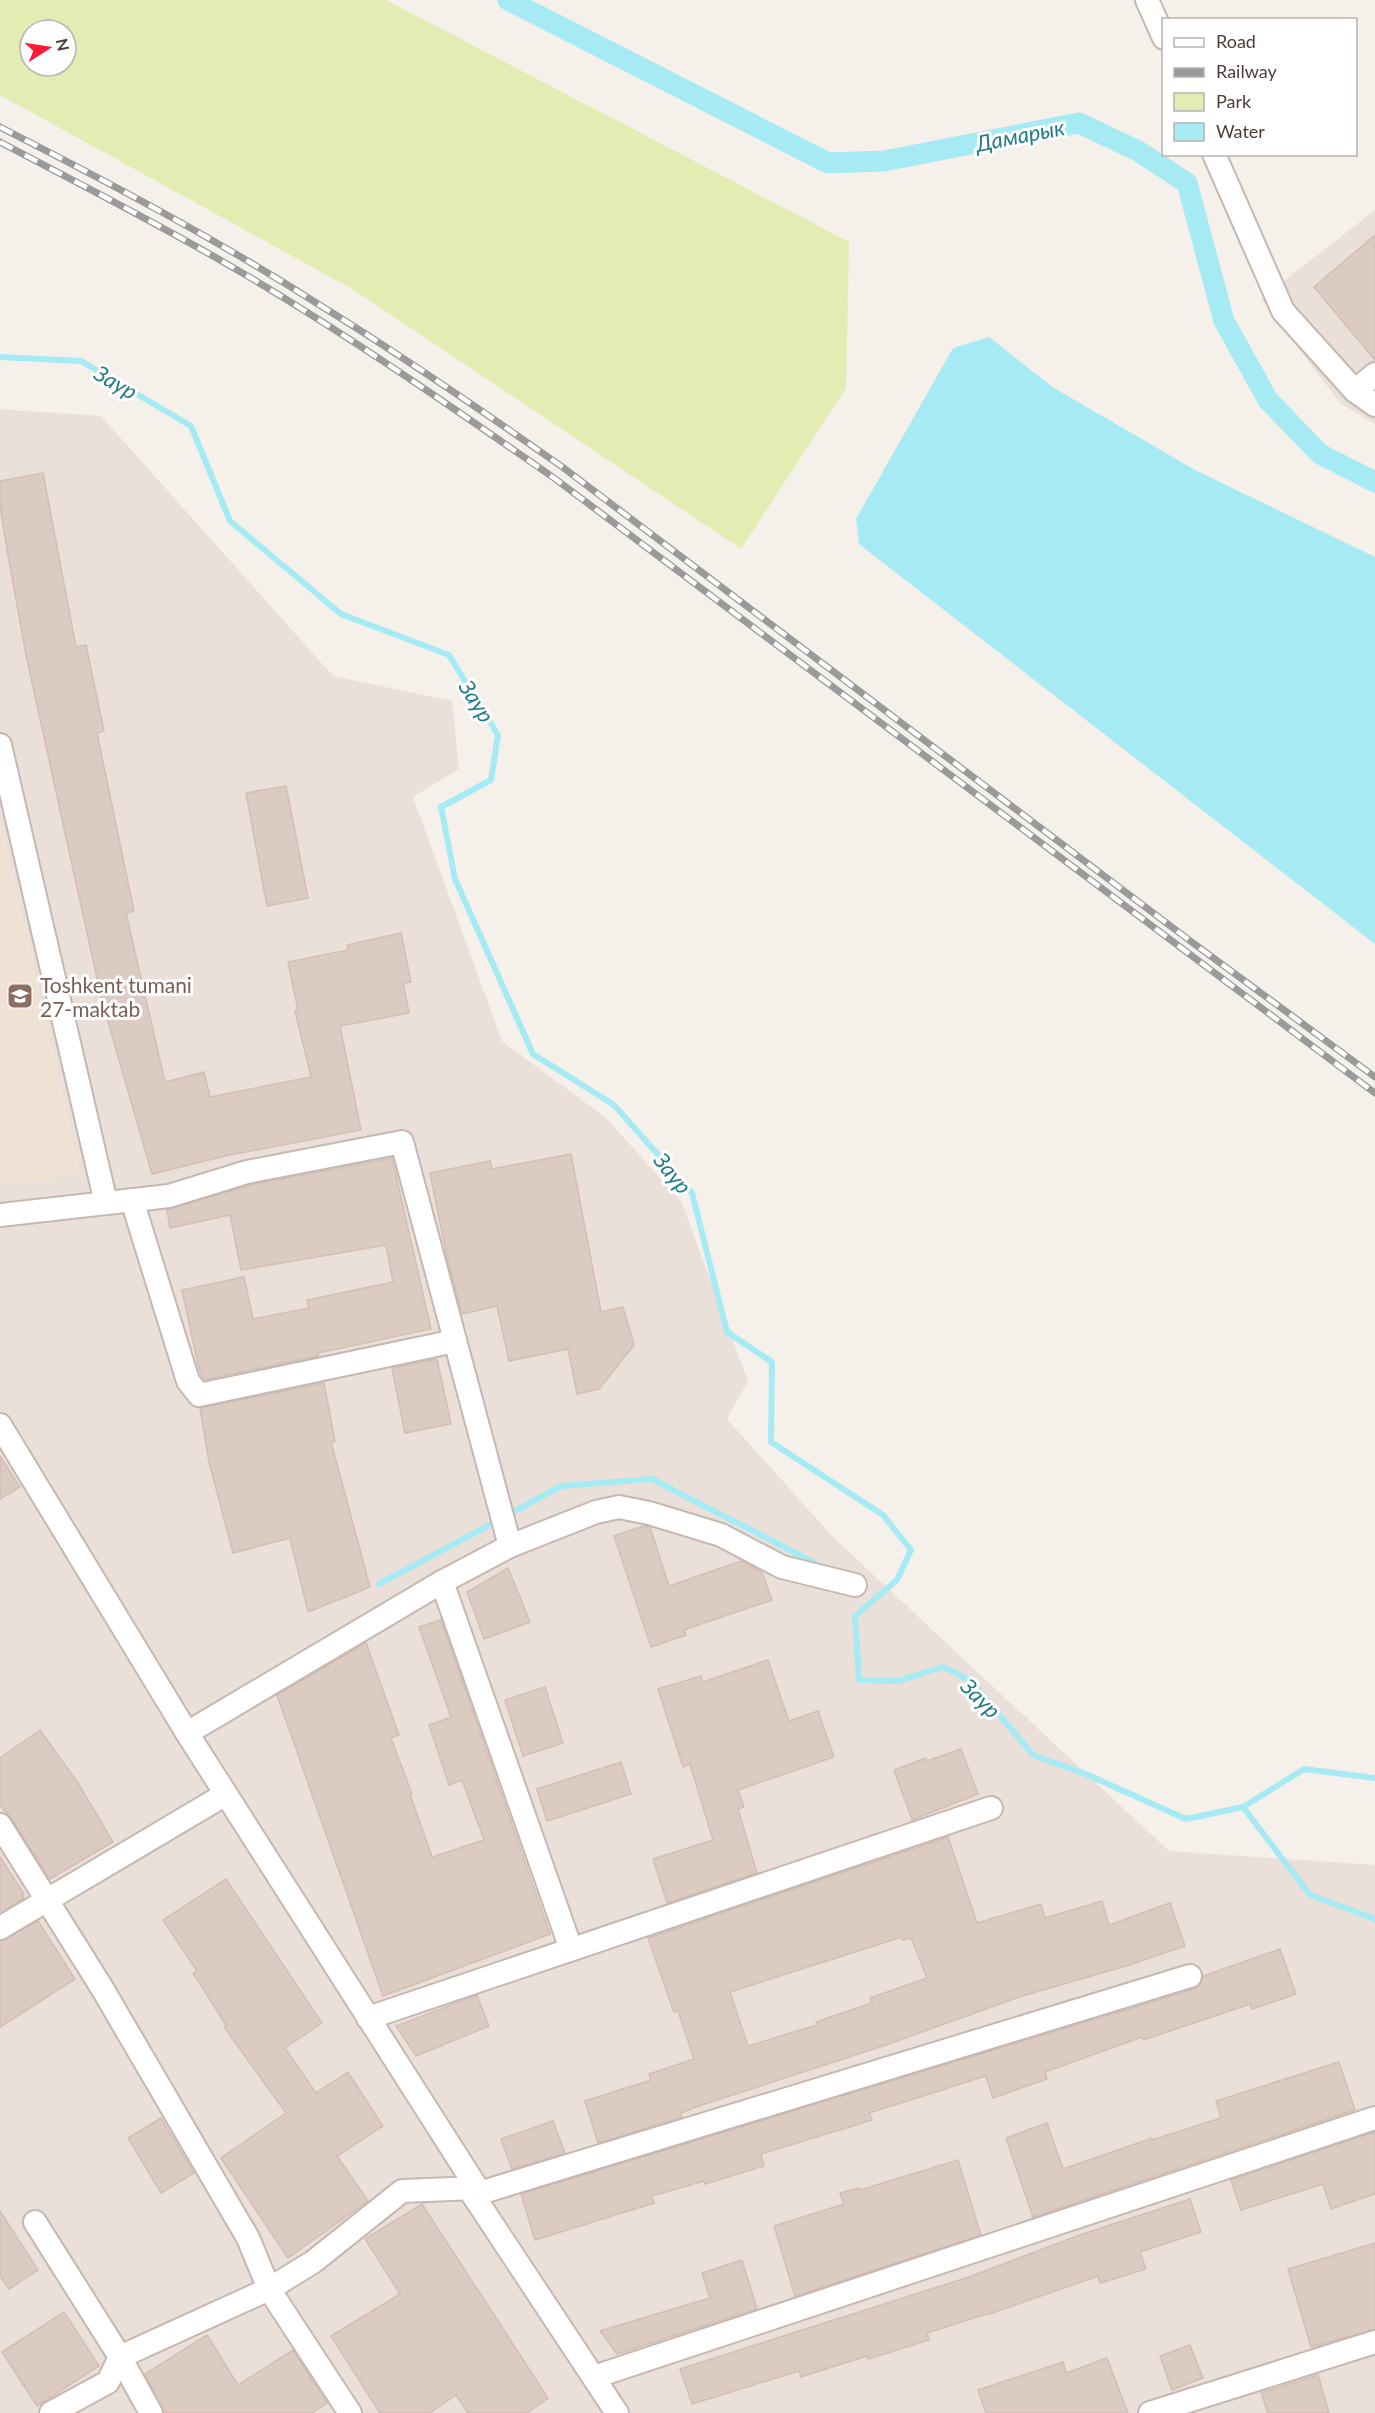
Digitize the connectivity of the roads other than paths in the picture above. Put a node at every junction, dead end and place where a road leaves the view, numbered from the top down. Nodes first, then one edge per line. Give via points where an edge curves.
1 (1147, 0) edge
2 (1162, 34) edge
3 (1215, 156) edge
4 (1375, 374) edge
5 (1355, 391) junction
6 (1375, 405) edge
7 (0, 745) edge
8 (132, 1200) junction
9 (106, 1203) junction
10 (0, 1215) edge
11 (455, 1341) junction
12 (0, 1425) edge
13 (510, 1546) junction
14 (442, 1582) junction
15 (855, 1585) dead end
16 (187, 1733) junction
17 (226, 1794) junction
18 (991, 1808) dead end
19 (0, 1825) edge
20 (48, 1901) junction
21 (0, 1928) edge
22 (571, 1949) junction
23 (1190, 1976) dead end
24 (368, 2018) junction
25 (1375, 2118) edge
26 (475, 2192) junction
27 (35, 2222) dead end
28 (269, 2289) junction
29 (1375, 2342) edge
30 (120, 2357) junction
31 (594, 2378) junction
32 (51, 2413) edge
33 (151, 2413) edge
34 (350, 2413) edge
35 (617, 2413) edge
36 (1150, 2413) edge

1 - 2 street
3 - 5 street via 1283,311
4 - 5 street
5 - 6 street
7 - 9 street
8 - 9 street
8 - 11 street via 188,1381 199,1395
8 - 11 street via 169,1196 247,1172 402,1142
9 - 10 street
11 - 13 street
12 - 16 street
13 - 14 street
13 - 15 street via 619,1506 721,1534 782,1567
14 - 16 street
14 - 22 street
16 - 17 street
17 - 20 street
17 - 24 street
18 - 22 street
19 - 20 street
20 - 21 street
20 - 28 street via 248,2238
22 - 24 street
23 - 26 street
24 - 26 street
25 - 31 street
26 - 28 street via 402,2191 312,2262
26 - 31 street
27 - 30 street
28 - 30 street
28 - 34 street
29 - 36 street
30 - 32 street via 108,2382
30 - 33 street
31 - 35 street

